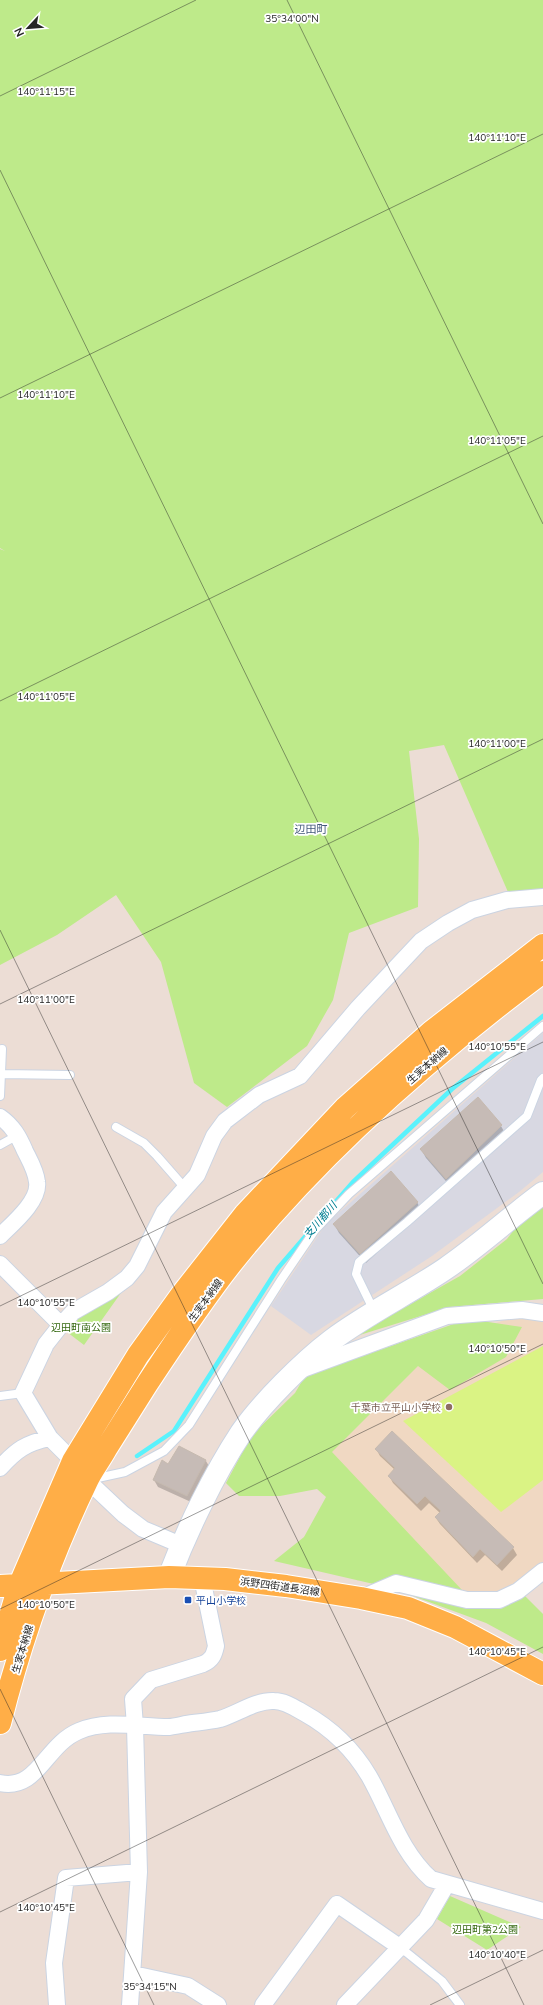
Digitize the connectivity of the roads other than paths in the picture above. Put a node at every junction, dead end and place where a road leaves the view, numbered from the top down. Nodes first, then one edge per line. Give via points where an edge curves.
1 (543, 897) edge
2 (543, 946) edge
3 (543, 972) edge
4 (543, 1026) edge
5 (2, 1049) dead end
6 (2, 1074) junction
7 (70, 1075) dead end
8 (543, 1078) edge
9 (0, 1096) edge
10 (0, 1118) edge
11 (116, 1127) dead end
12 (18, 1135) junction
13 (0, 1145) edge
14 (185, 1188) junction
15 (543, 1192) edge
16 (0, 1236) edge
17 (0, 1264) edge
18 (374, 1311) junction
19 (543, 1313) edge
20 (61, 1324) junction
21 (297, 1371) junction
22 (23, 1393) junction
23 (0, 1396) edge
24 (50, 1438) junction
25 (73, 1461) junction
26 (0, 1468) edge
27 (87, 1480) junction
28 (181, 1545) junction
29 (543, 1570) edge
30 (170, 1577) junction
31 (202, 1578) junction
32 (43, 1585) junction
33 (10, 1586) edge
34 (361, 1598) junction
35 (0, 1650) edge
36 (543, 1674) edge
37 (0, 1723) edge
38 (135, 1726) junction
39 (0, 1783) edge
40 (139, 1872) junction
41 (447, 1884) junction
42 (543, 1911) edge
43 (401, 1948) junction
44 (133, 1974) junction
45 (57, 2005) edge
46 (130, 2005) edge
47 (218, 2005) edge
48 (263, 2005) edge
49 (345, 2005) edge
50 (460, 2005) edge

1 - 14 street via 507,900 472,910 421,941 358,1008 300,1076 259,1095 225,1121 214,1136 197,1175
2 - 25 main road, 生実本納線 via 431,1032 389,1068 346,1108 245,1214 138,1355
3 - 27 main road, 生実本納線 via 437,1056 354,1129 298,1186 232,1263 180,1332
4 - 27 lane via 349,1194 315,1230 189,1425 164,1451 125,1472
5 - 6 lane
6 - 7 lane
6 - 9 lane
8 - 18 lane via 527,1116 359,1262 356,1274
10 - 12 street
11 - 14 lane via 144,1144
12 - 13 lane
12 - 16 street via 38,1184 28,1208
14 - 20 street via 164,1212 137,1266 127,1278 73,1312
15 - 18 street via 445,1269
17 - 20 street
18 - 21 street via 332,1341
19 - 21 street via 522,1310 447,1316
20 - 22 street via 46,1344
21 - 28 street via 242,1432
22 - 23 lane
22 - 24 street
24 - 25 street
24 - 26 street via 32,1442 15,1452
25 - 27 street
25 - 33 main road, 生実本納線
27 - 28 street via 138,1525
27 - 32 main road, 生実本納線
28 - 30 street
29 - 34 street via 518,1591 499,1600 467,1600 396,1583
30 - 31 main road, 浜野四街道長沼線
30 - 32 main road, 浜野四街道長沼線
31 - 34 main road, 浜野四街道長沼線 via 286,1586
31 - 38 street via 216,1646 214,1655 210,1661 152,1680 138,1691 133,1699
32 - 33 main road, 浜野四街道長沼線
32 - 37 main road, 生実本納線
33 - 35 main road, 生実本納線
34 - 36 main road, 浜野四街道長沼線 via 408,1608 455,1627
38 - 39 street via 116,1724 79,1730 65,1738 51,1751 33,1775 23,1782
38 - 40 street
38 - 41 street via 170,1727 219,1719 274,1701 289,1705 329,1729 347,1745 369,1776 406,1849 418,1867 431,1878
40 - 44 street
40 - 45 street via 66,1878 54,1964
41 - 42 street
41 - 43 street via 426,1920
43 - 48 street via 337,1904
43 - 49 street
43 - 50 lane via 442,1981
44 - 46 street
44 - 47 street via 188,1986

